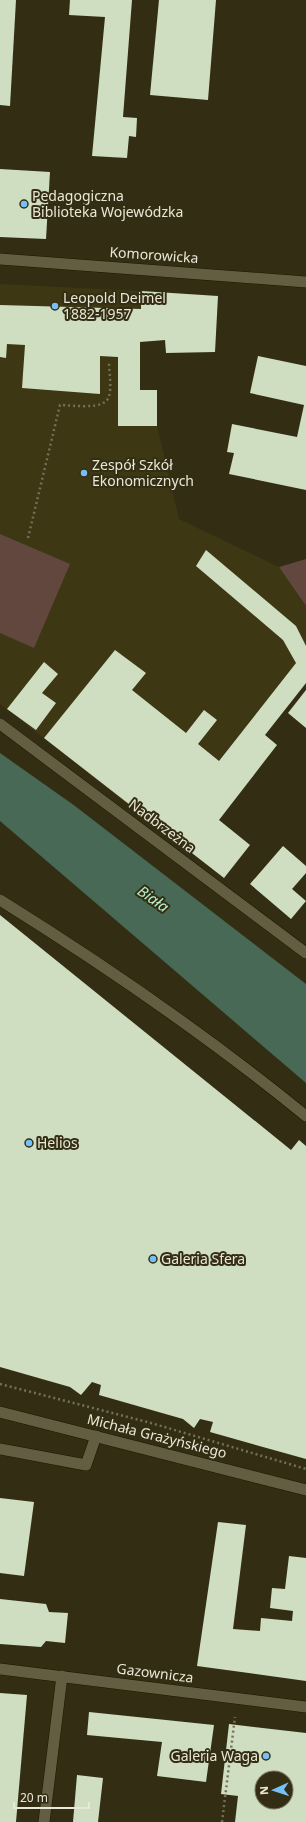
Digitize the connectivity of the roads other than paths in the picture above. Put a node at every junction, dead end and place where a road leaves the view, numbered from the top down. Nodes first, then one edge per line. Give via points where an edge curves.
1 (0, 259) edge
2 (306, 282) edge
3 (0, 724) edge
4 (0, 900) edge
5 (306, 953) edge
6 (306, 1116) edge
7 (0, 1412) edge
8 (96, 1436) junction
9 (0, 1449) edge
10 (306, 1490) edge
11 (0, 1669) edge
12 (62, 1676) junction
13 (306, 1707) edge
14 (44, 1822) edge

1 - 2 street, Komorowicka
3 - 5 street, Nadbrzeżna
4 - 6 street via 150,998 256,1075
7 - 8 street, Michała Grażyńskiego
8 - 9 street via 86,1465
8 - 10 street, Michała Grażyńskiego
11 - 12 street, Gazownicza
12 - 13 street, Gazownicza
12 - 14 street

